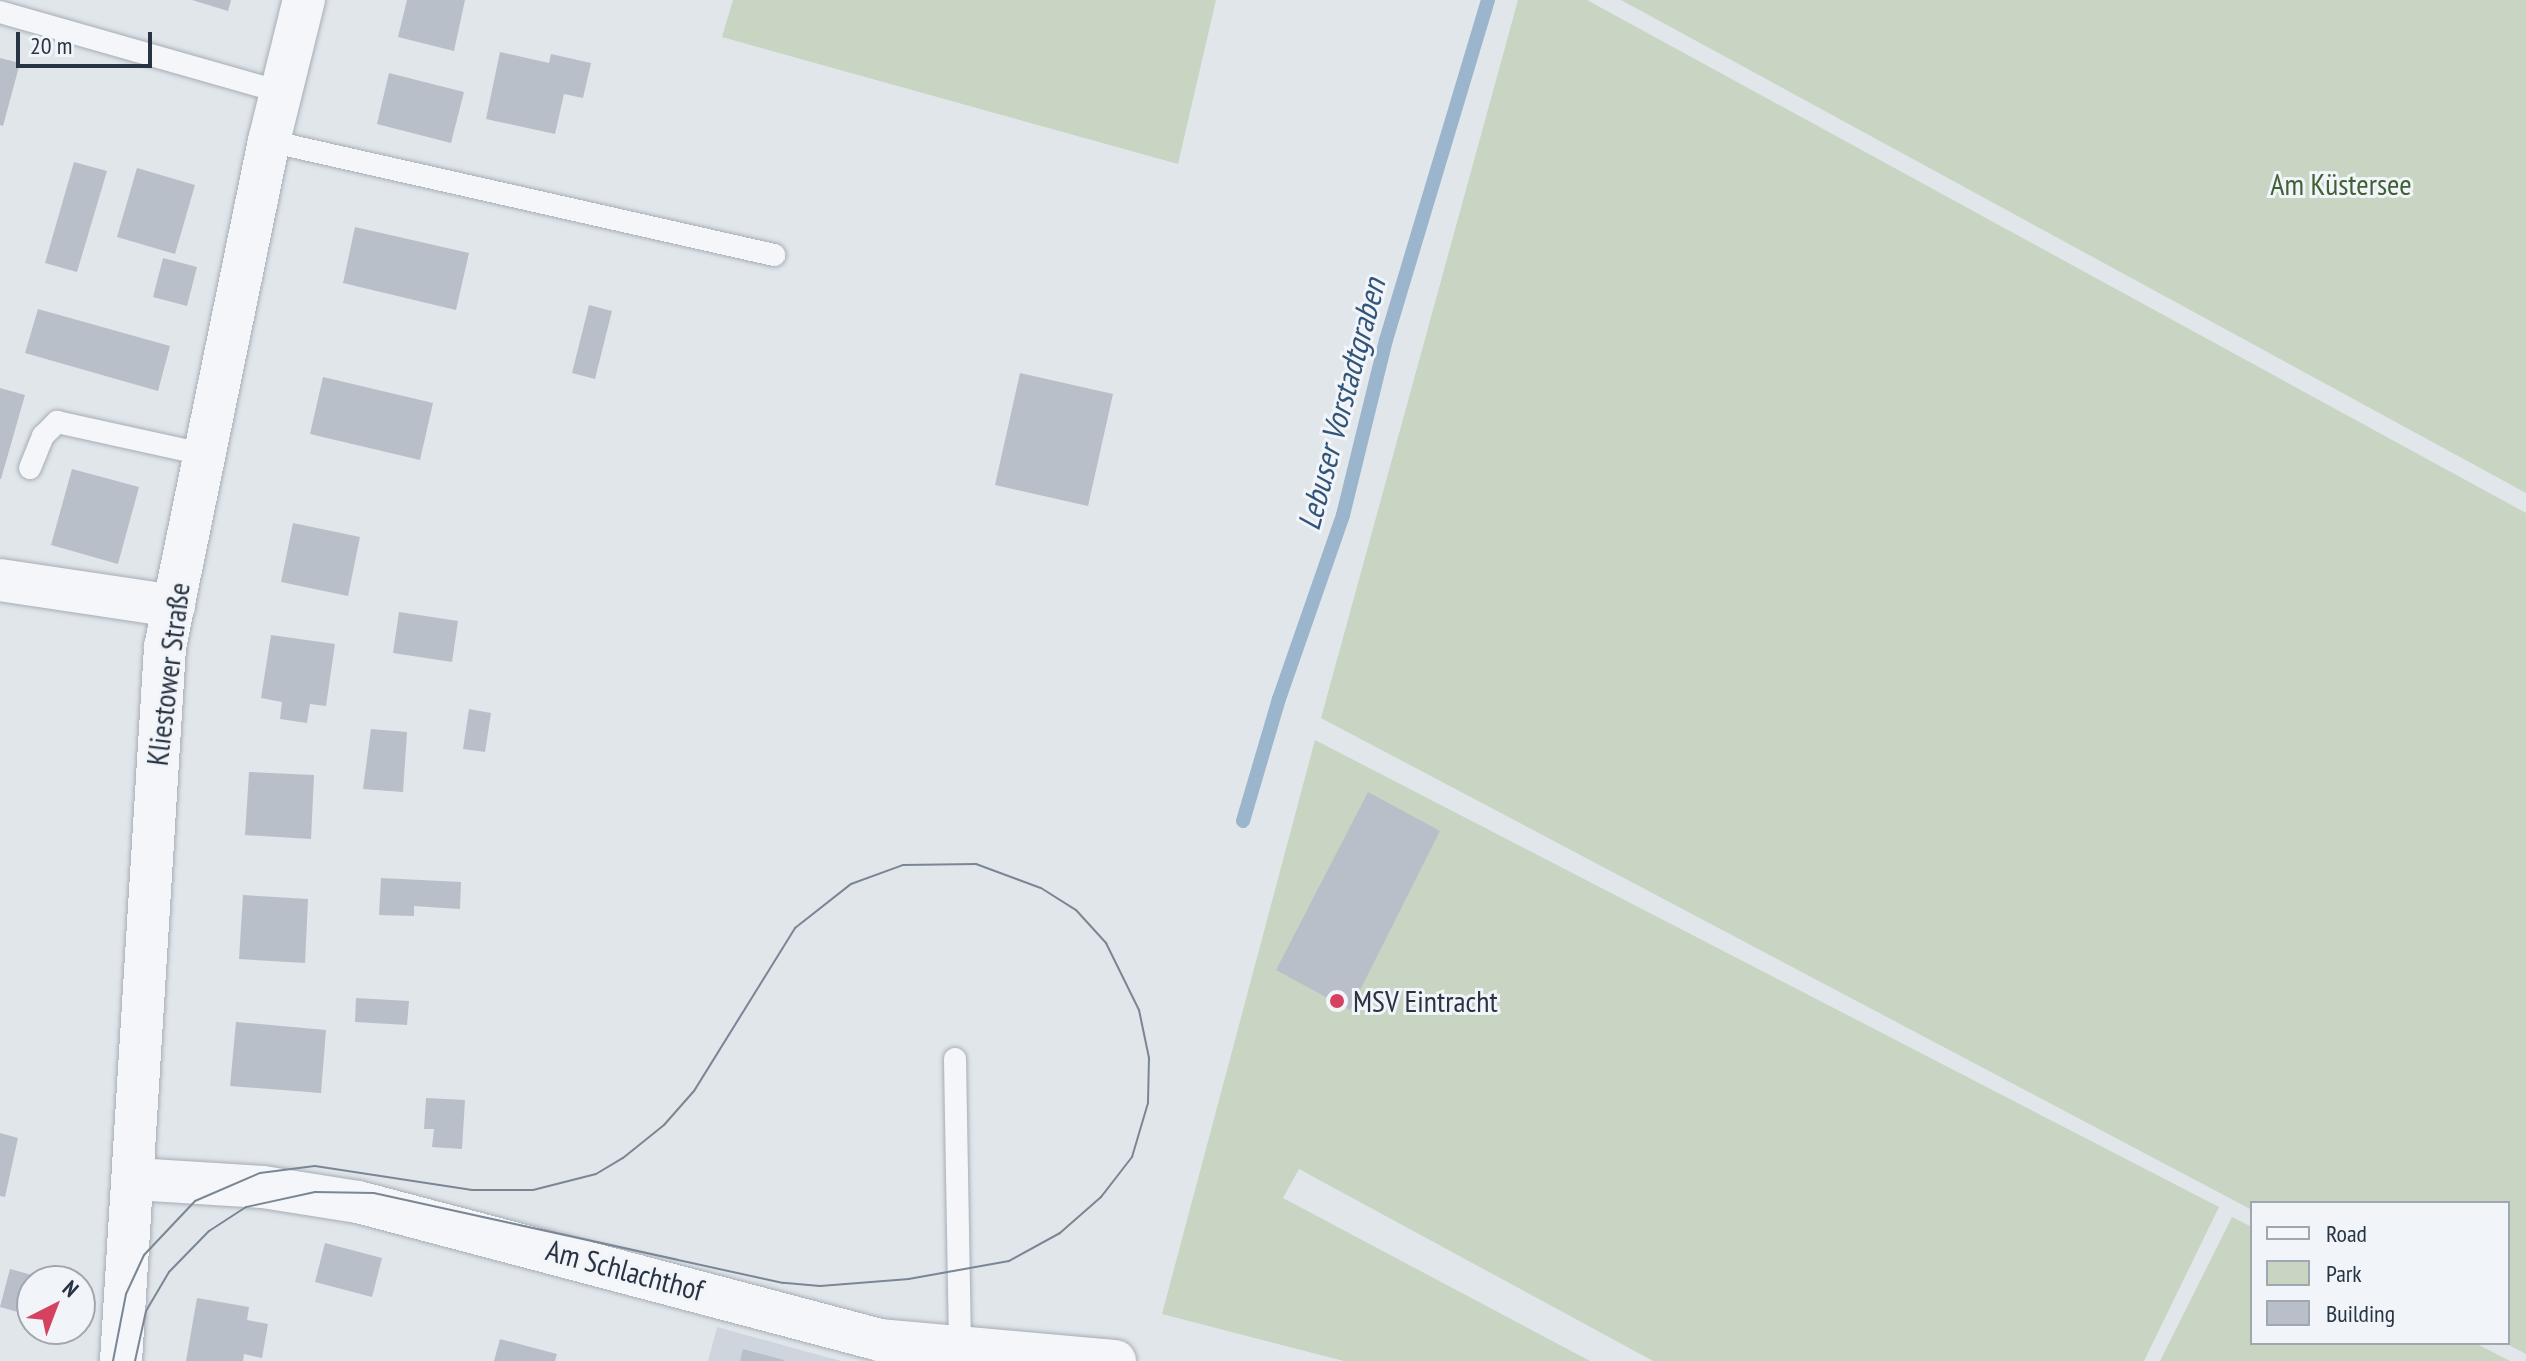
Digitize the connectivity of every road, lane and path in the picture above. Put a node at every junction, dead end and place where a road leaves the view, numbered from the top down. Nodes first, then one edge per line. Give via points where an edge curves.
1 (304, 0) edge
2 (0, 12) edge
3 (280, 92) junction
4 (269, 141) junction
5 (774, 255) dead end
6 (202, 454) junction
7 (30, 468) dead end
8 (0, 580) edge
9 (174, 606) junction
10 (955, 1059) dead end
11 (135, 1179) junction
12 (960, 1347) junction
13 (1060, 1358) edge
14 (121, 1361) edge
15 (1115, 1361) edge

1 - 3 street, Kliestower Straße
2 - 3 lane
3 - 4 street, Kliestower Straße
4 - 5 lane
4 - 6 street, Kliestower Straße
6 - 7 lane via 57,422 43,436
6 - 9 street, Kliestower Straße
8 - 9 street
9 - 11 street, Kliestower Straße via 158,746
10 - 12 lane
11 - 12 street, Am Schlachthof via 263,1187 358,1202 880,1340
11 - 14 street, Kliestower Straße
12 - 13 street, Am Schlachthof
13 - 15 street, Am Schlachthof

